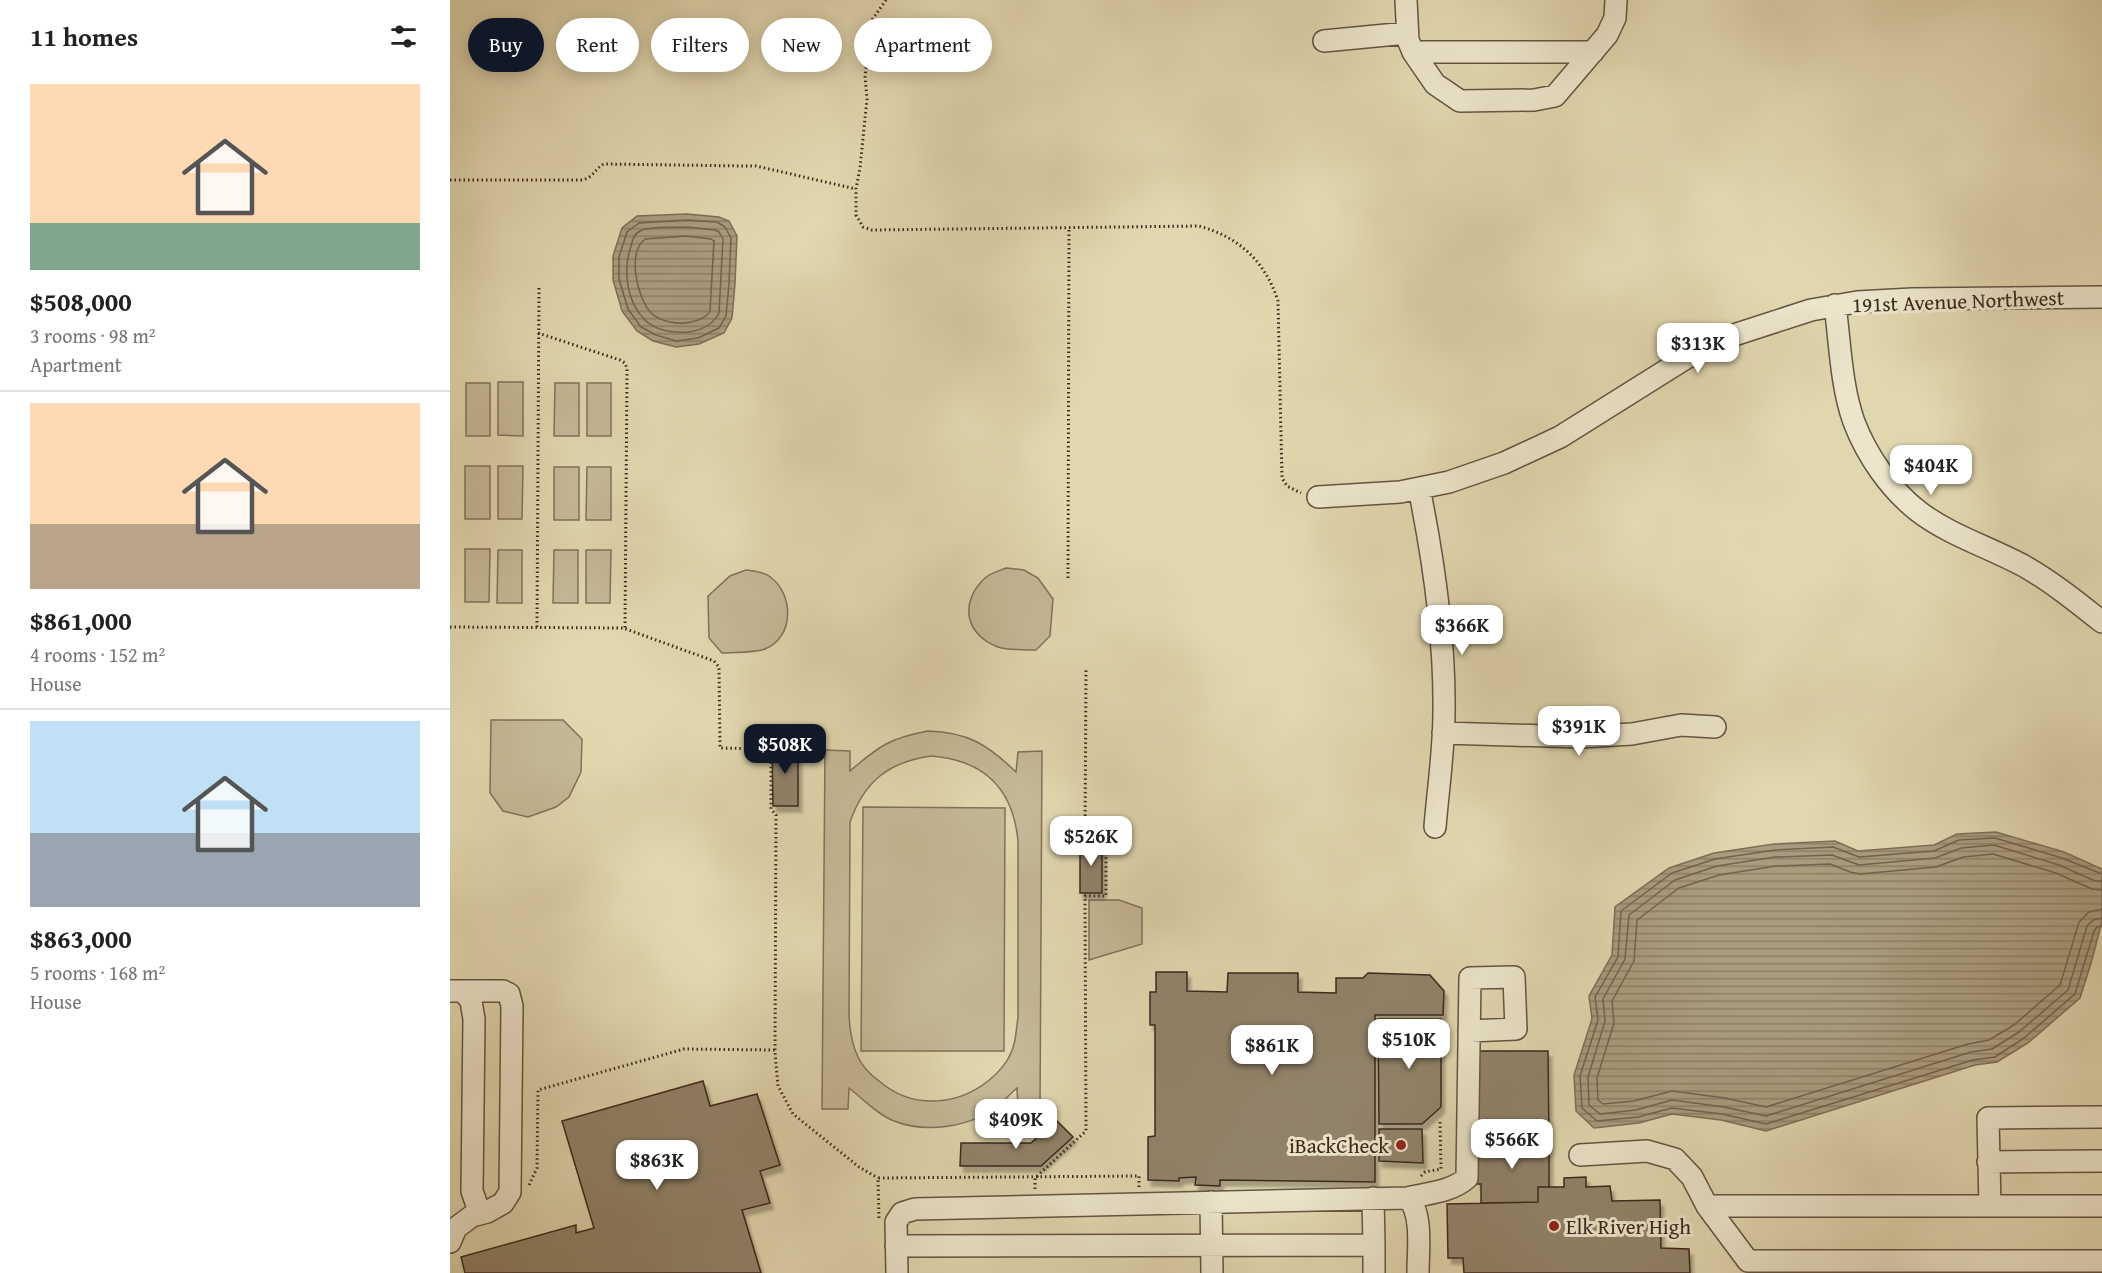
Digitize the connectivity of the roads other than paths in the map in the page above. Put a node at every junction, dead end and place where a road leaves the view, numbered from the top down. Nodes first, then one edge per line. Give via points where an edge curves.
1 (1406, 0) edge
2 (1616, 0) edge
3 (1324, 41) dead end
4 (1410, 43) junction
5 (1593, 52) junction
6 (2102, 297) edge
7 (1834, 305) junction
8 (1419, 488) junction
9 (1318, 497) road end
10 (2102, 622) edge
11 (1715, 728) dead end
12 (1443, 733) junction
13 (1435, 827) dead end
14 (456, 991) edge
15 (1469, 1031) dead end
16 (2102, 1117) edge
17 (1580, 1155) dead end
18 (2102, 1161) edge
19 (1988, 1162) junction
20 (1373, 1198) junction
21 (1408, 1198) junction
22 (1211, 1202) junction
23 (1707, 1206) junction
24 (1989, 1206) junction
25 (2102, 1206) edge
26 (480, 1214) junction
27 (450, 1242) edge
28 (1374, 1245) junction
29 (896, 1246) junction
30 (1212, 1246) junction
31 (2102, 1261) edge
32 (897, 1273) edge
33 (1212, 1273) edge
34 (1374, 1273) edge
35 (1418, 1273) edge

1 - 4 street
2 - 5 street via 1615,18
3 - 4 street
4 - 5 street
4 - 5 street via 1435,84 1461,101 1555,96
6 - 7 street, 191st Avenue Northwest via 1912,298
7 - 8 street, 191st Avenue Northwest via 1786,316 1737,334 1660,373 1586,422 1532,451 1474,474
7 - 10 street via 1854,421 1887,480 1919,512 2022,565
8 - 9 street, 191st Avenue Northwest via 1376,495
8 - 12 street via 1441,633
11 - 12 street via 1681,725 1632,734 1581,737
12 - 13 street
14 - 26 street via 471,1001 474,1019 472,1191
14 - 26 street via 502,991 509,994 512,1006 510,1192 502,1203
15 - 21 street via 1467,1178 1446,1190
16 - 19 street via 1988,1118
17 - 23 street via 1647,1151 1675,1159 1692,1177
18 - 19 street
19 - 24 street
20 - 21 street
20 - 22 street
20 - 28 street
21 - 35 street via 1417,1213
22 - 29 street via 915,1209 902,1213 896,1222
22 - 30 street
23 - 24 street
23 - 31 street via 1748,1261
24 - 25 street
26 - 27 street via 456,1228
28 - 30 street
28 - 34 street
29 - 30 street
29 - 32 street
30 - 33 street

